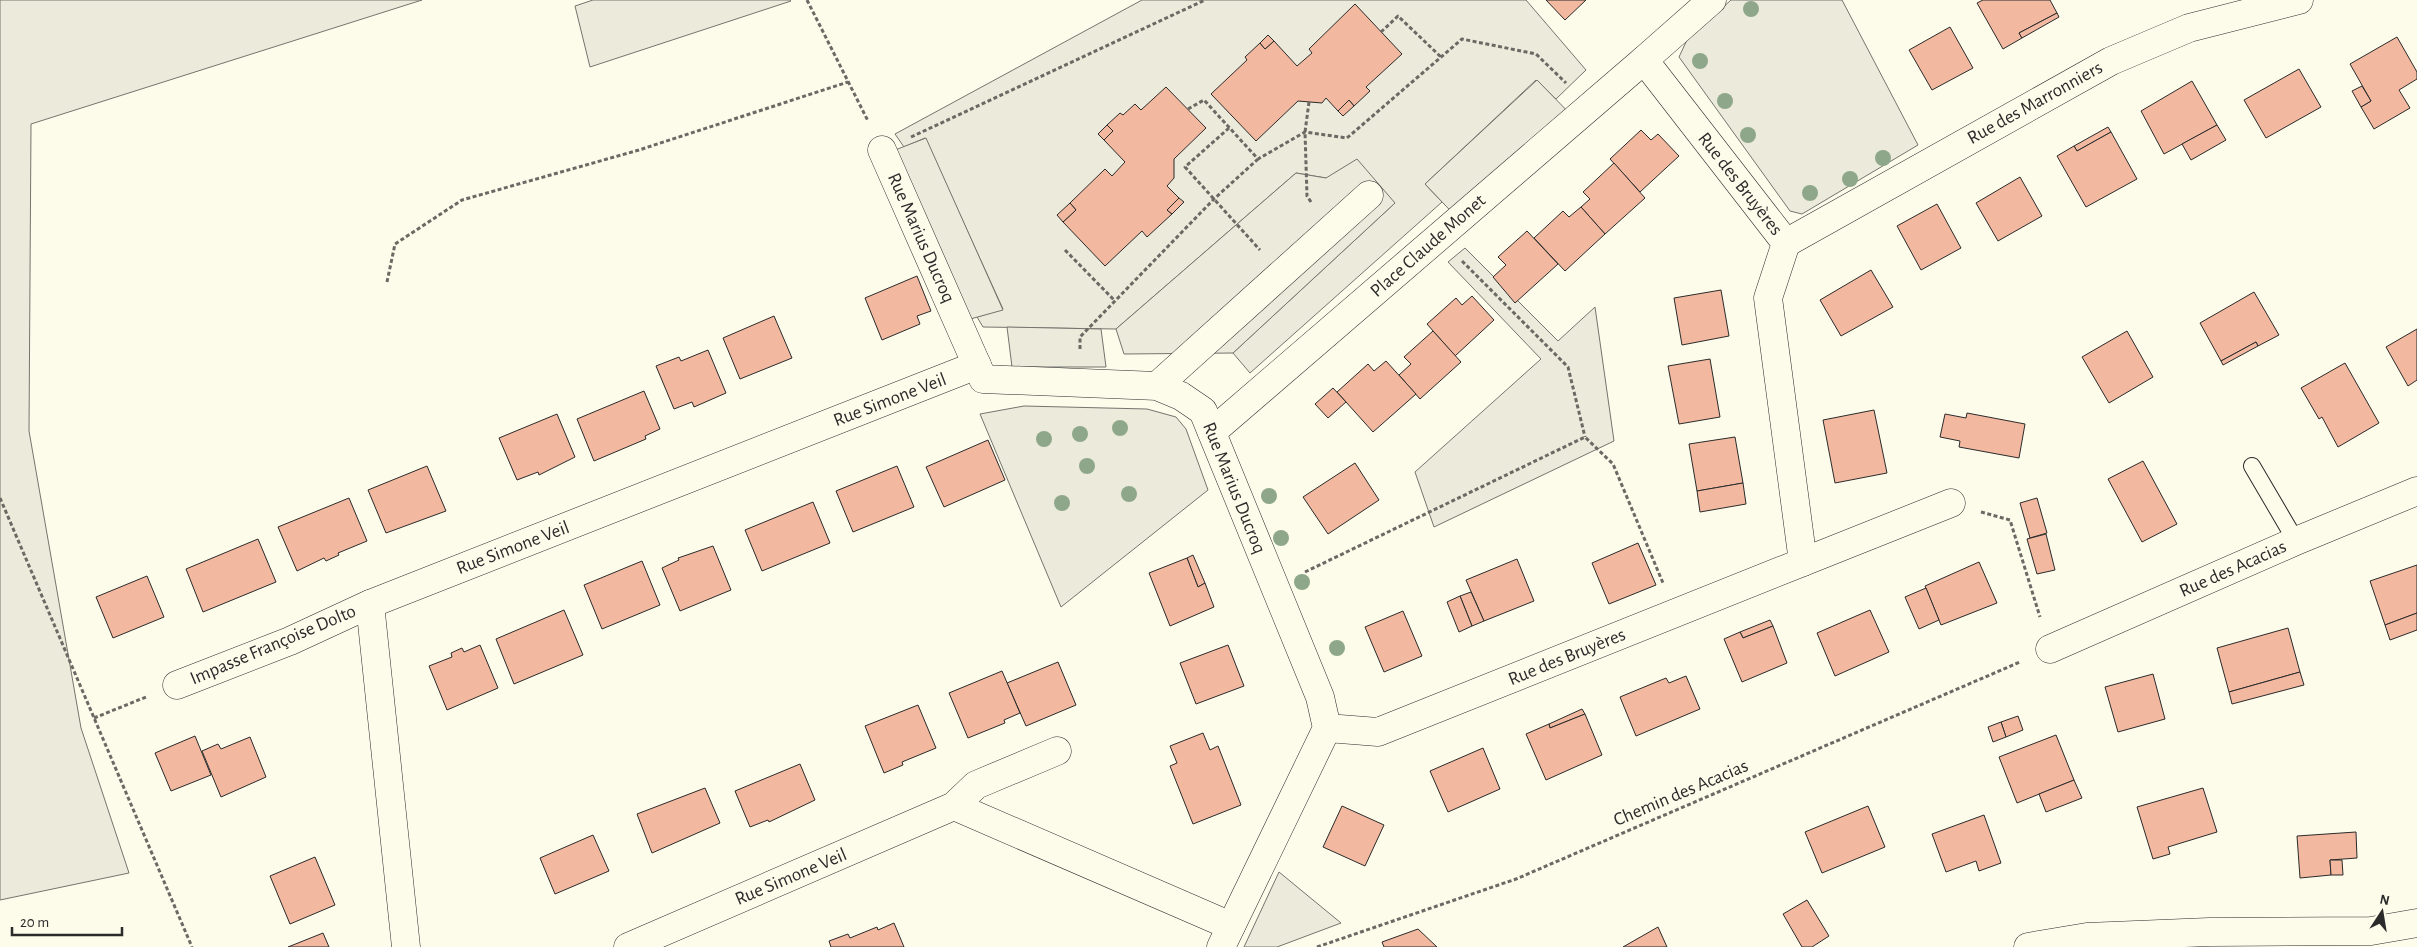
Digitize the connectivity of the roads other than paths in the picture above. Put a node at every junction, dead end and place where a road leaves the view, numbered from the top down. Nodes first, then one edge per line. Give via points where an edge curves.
1 (1712, 0) edge
2 (2299, 0) edge
3 (1644, 60) junction
4 (882, 150) road end
5 (1369, 195) dead end
6 (1786, 243) junction
7 (977, 366) junction
8 (1157, 386) junction
9 (1212, 432) junction
10 (2252, 466) dead end
11 (2417, 491) edge
12 (1951, 503) road end
13 (2296, 541) junction
14 (1803, 562) junction
15 (370, 604) junction
16 (2050, 649) road end
17 (177, 685) road end
18 (1327, 728) junction
19 (1057, 751) dead end
20 (954, 806) junction
21 (2417, 923) edge
22 (1226, 937) edge
23 (406, 947) edge
24 (628, 947) edge
25 (2028, 947) edge

1 - 3 street
2 - 6 street, Rue des Marronniers via 2189,28 2110,61
3 - 6 street, Rue des Bruyères
3 - 9 street, Place Claude Monet
4 - 7 street, Rue Marius Ducroq
5 - 8 street
6 - 14 street, Rue des Bruyères via 1768,298
7 - 8 street, Rue Marius Ducroq via 983,379
7 - 15 street, Rue Simone Veil
8 - 9 street, Rue Marius Ducroq via 1181,396 1203,411
9 - 18 street, Rue Marius Ducroq via 1320,697
10 - 13 lane
11 - 13 street, Rue des Acacias
12 - 14 street, Rue des Bruyères
13 - 16 street, Rue des Acacias
14 - 18 street, Rue des Bruyères via 1378,732
15 - 17 street, Impasse Françoise Dolto via 290,641
15 - 23 street
18 - 22 street
19 - 20 street, Rue Simone Veil via 976,785
20 - 22 street
20 - 24 street, Rue Simone Veil
21 - 25 street via 2371,932 2208,932 2087,937

